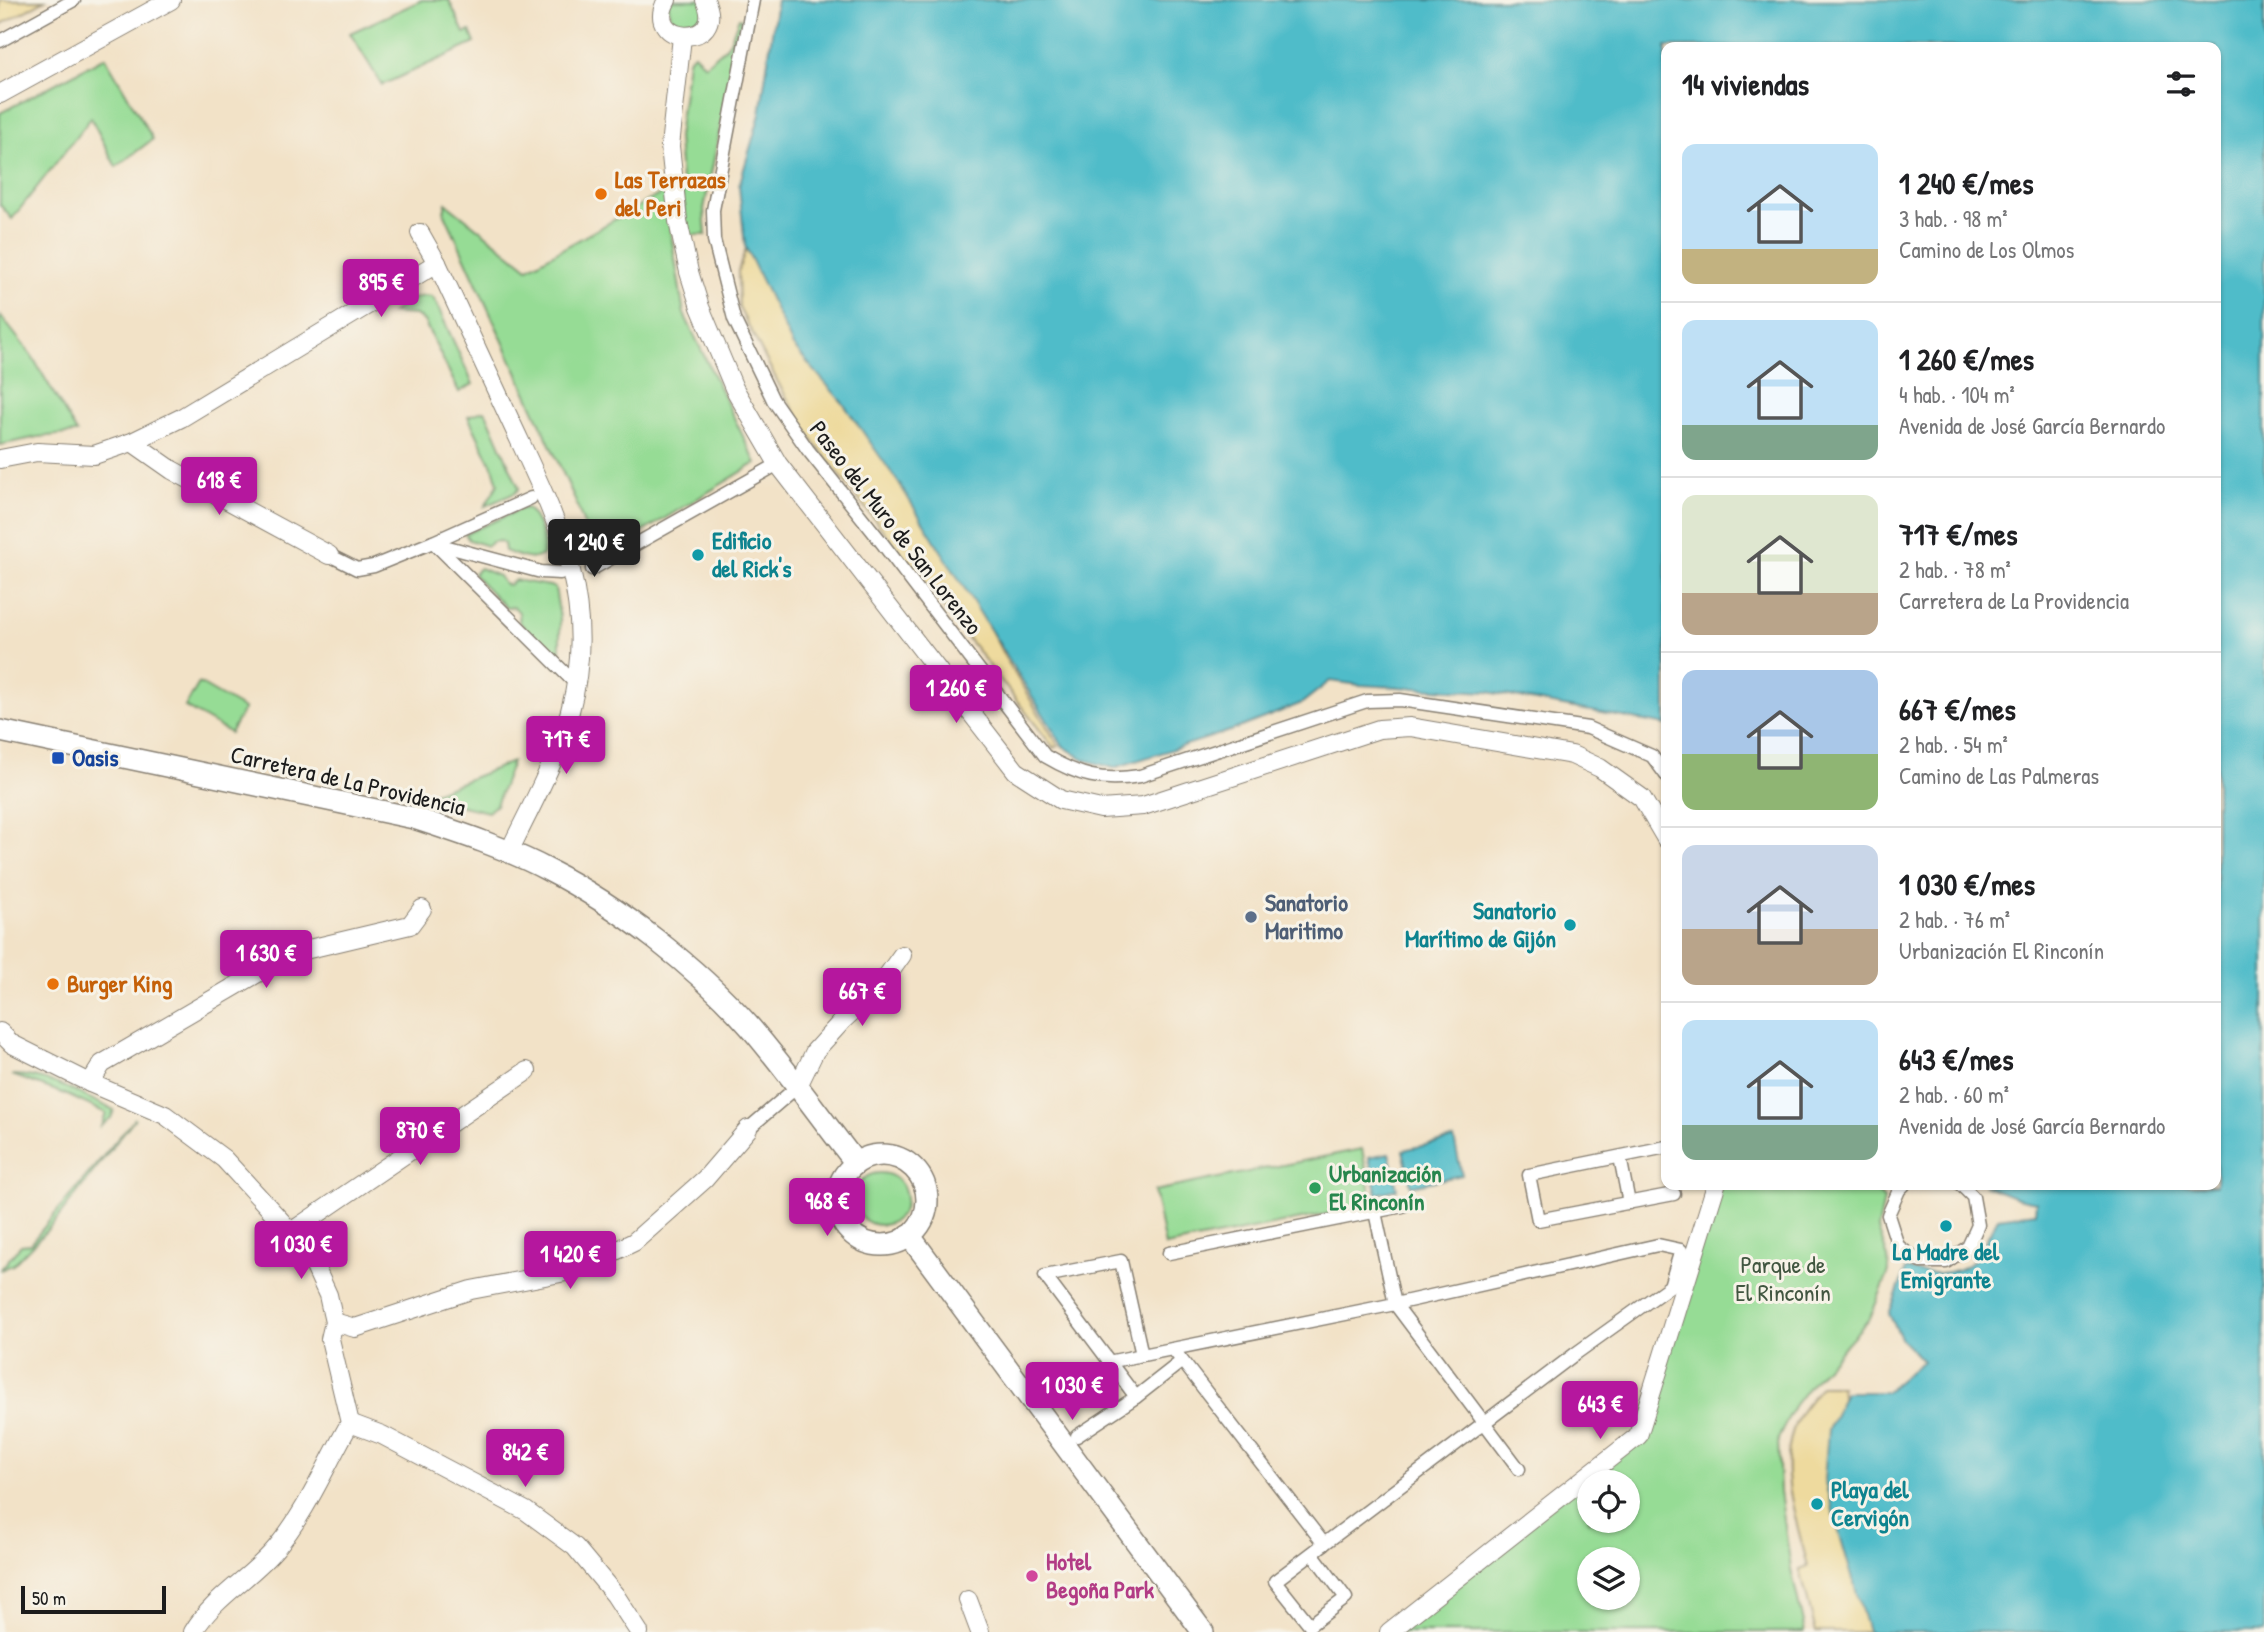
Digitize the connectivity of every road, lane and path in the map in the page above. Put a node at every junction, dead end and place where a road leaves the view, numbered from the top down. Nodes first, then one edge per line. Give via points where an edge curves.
1 (74, 0) edge
2 (171, 0) edge
3 (705, 0) edge
4 (753, 0) edge
5 (665, 2) edge
6 (682, 37) junction
7 (0, 41) edge
8 (0, 94) edge
9 (420, 233) dead end
10 (438, 263) junction
11 (132, 442) junction
12 (0, 459) edge
13 (778, 464) junction
14 (531, 498) dead end
15 (433, 542) junction
16 (329, 555) joint
17 (592, 569) dead end
18 (559, 573) dead end
19 (576, 684) junction
20 (0, 731) edge
21 (1661, 768) edge
22 (1661, 830) edge
23 (509, 852) junction
24 (422, 909) dead end
25 (902, 955) dead end
26 (0, 1032) edge
27 (527, 1071) dead end
28 (90, 1083) junction
29 (798, 1086) junction
30 (748, 1129) joint
31 (1661, 1148) edge
32 (1620, 1157) junction
33 (855, 1162) junction
34 (1714, 1190) edge
35 (1897, 1190) edge
36 (1966, 1190) edge
37 (1674, 1194) dead end
38 (1629, 1203) junction
39 (1403, 1206) dead end
40 (1375, 1212) junction
41 (290, 1232) junction
42 (909, 1236) junction
43 (1169, 1253) dead end
44 (1395, 1304) junction
45 (334, 1322) junction
46 (1173, 1349) junction
47 (1142, 1355) junction
48 (1182, 1361) junction
49 (1108, 1362) junction
50 (1136, 1397) junction
51 (350, 1423) junction
52 (1484, 1423) junction
53 (1077, 1436) dead end
54 (1520, 1469) dead end
55 (1324, 1544) junction
56 (1312, 1553) junction
57 (968, 1600) dead end
58 (192, 1632) edge
59 (639, 1632) edge
60 (980, 1632) edge
61 (1203, 1632) edge
62 (1389, 1632) edge

1 - 7 street
2 - 8 street
3 - 6 street via 707,23 697,34
4 - 21 street, Paseo del Muro de San Lorenzo via 713,210 714,240 734,319 773,400 808,450 1045,756 1070,771 1114,780 1140,776 1367,701 1400,700 1588,728 1652,756
5 - 6 street via 665,25
6 - 13 street via 670,146 689,272 734,388
9 - 10 street
10 - 11 street via 181,418
10 - 19 street via 569,560 579,614
11 - 12 street via 94,455 37,452
11 - 16 street via 172,470
13 - 17 street
13 - 22 street via 1016,771 1061,800 1101,809 1143,806 1379,729 1410,727 1572,755 1643,798
14 - 15 street
15 - 16 street via 357,569
15 - 18 street
15 - 19 street
19 - 23 street via 563,734
20 - 23 street, Carretera de La Providencia via 414,818
23 - 29 street, Carretera de La Providencia via 627,918 697,975 748,1025
24 - 28 street via 410,925 292,953 102,1063
25 - 29 street via 880,986 814,1051
26 - 28 street via 12,1044
27 - 41 street
28 - 41 street via 166,1115 224,1159
29 - 30 street
29 - 33 street, Carretera de La Providencia
30 - 45 street via 705,1179 634,1242 576,1270 471,1290 355,1328
31 - 32 street
32 - 38 street
32 - 38 street via 1529,1175 1538,1220
33 - 42 street via 896,1157 912,1167 923,1182 928,1199 923,1219
33 - 42 street via 837,1191 837,1209 844,1226 875,1244
34 - 62 street via 1638,1436
35 - 36 street via 1888,1215 1898,1246 1920,1262 1946,1262 1968,1247 1978,1225 1973,1197
37 - 38 street
39 - 40 street
40 - 43 street
40 - 44 street
41 - 45 street via 311,1258 328,1294
42 - 61 street
44 - 46 street
44 - 52 street
44 - 52 street via 1658,1245 1681,1250 1670,1286
45 - 51 street via 330,1339
46 - 47 street
46 - 48 street
47 - 49 street
47 - 49 street via 1121,1261 1045,1276
48 - 50 street
48 - 55 street
49 - 50 street
50 - 53 street
51 - 58 street via 276,1549
51 - 59 street via 382,1435 546,1525 575,1547
52 - 54 street
52 - 55 street
55 - 56 street
56 - 56 street via 1346,1598 1310,1625 1275,1581
57 - 60 street

